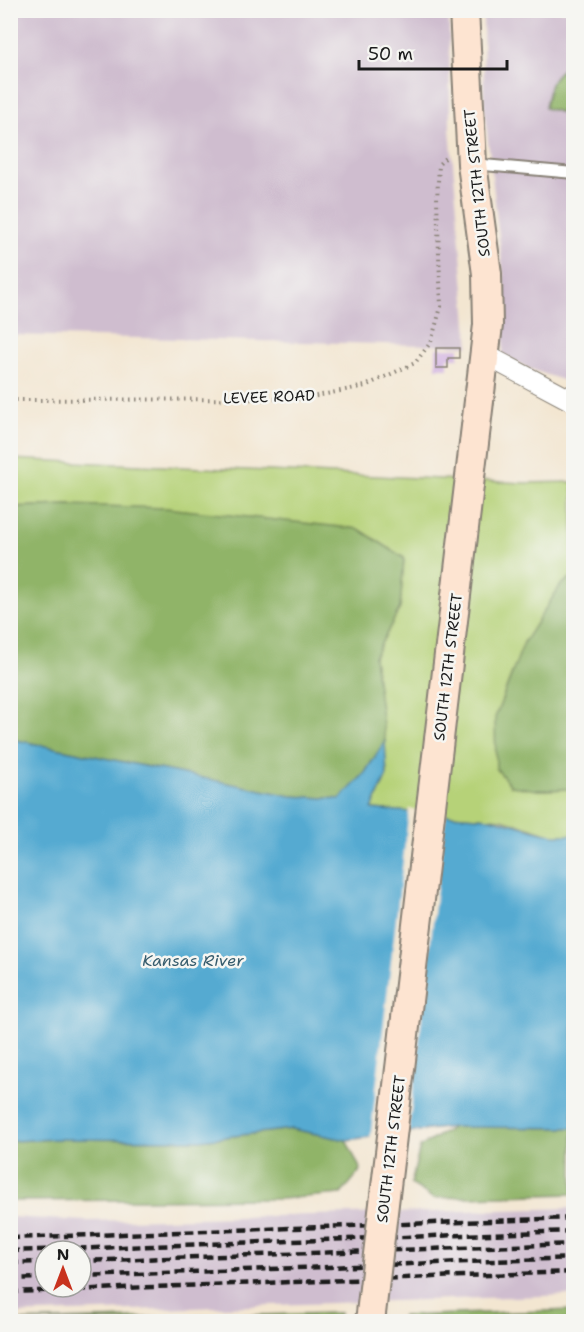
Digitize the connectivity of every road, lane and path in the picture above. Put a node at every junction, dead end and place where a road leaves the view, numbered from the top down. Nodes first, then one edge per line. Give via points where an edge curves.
1 (464, 10) edge
2 (471, 133) junction
3 (472, 164) junction
4 (573, 173) edge
5 (484, 354) junction
6 (10, 400) edge
7 (573, 402) edge
8 (370, 1322) edge

1 - 2 street, SOUTH 12TH STREET
2 - 3 street, SOUTH 12TH STREET
2 - 6 path, LEVEE ROAD via 439,164 441,307 432,342 415,363 366,386 302,399
3 - 4 lane
3 - 5 street, SOUTH 12TH STREET via 487,274
5 - 7 street
5 - 8 street, SOUTH 12TH STREET, bridge

